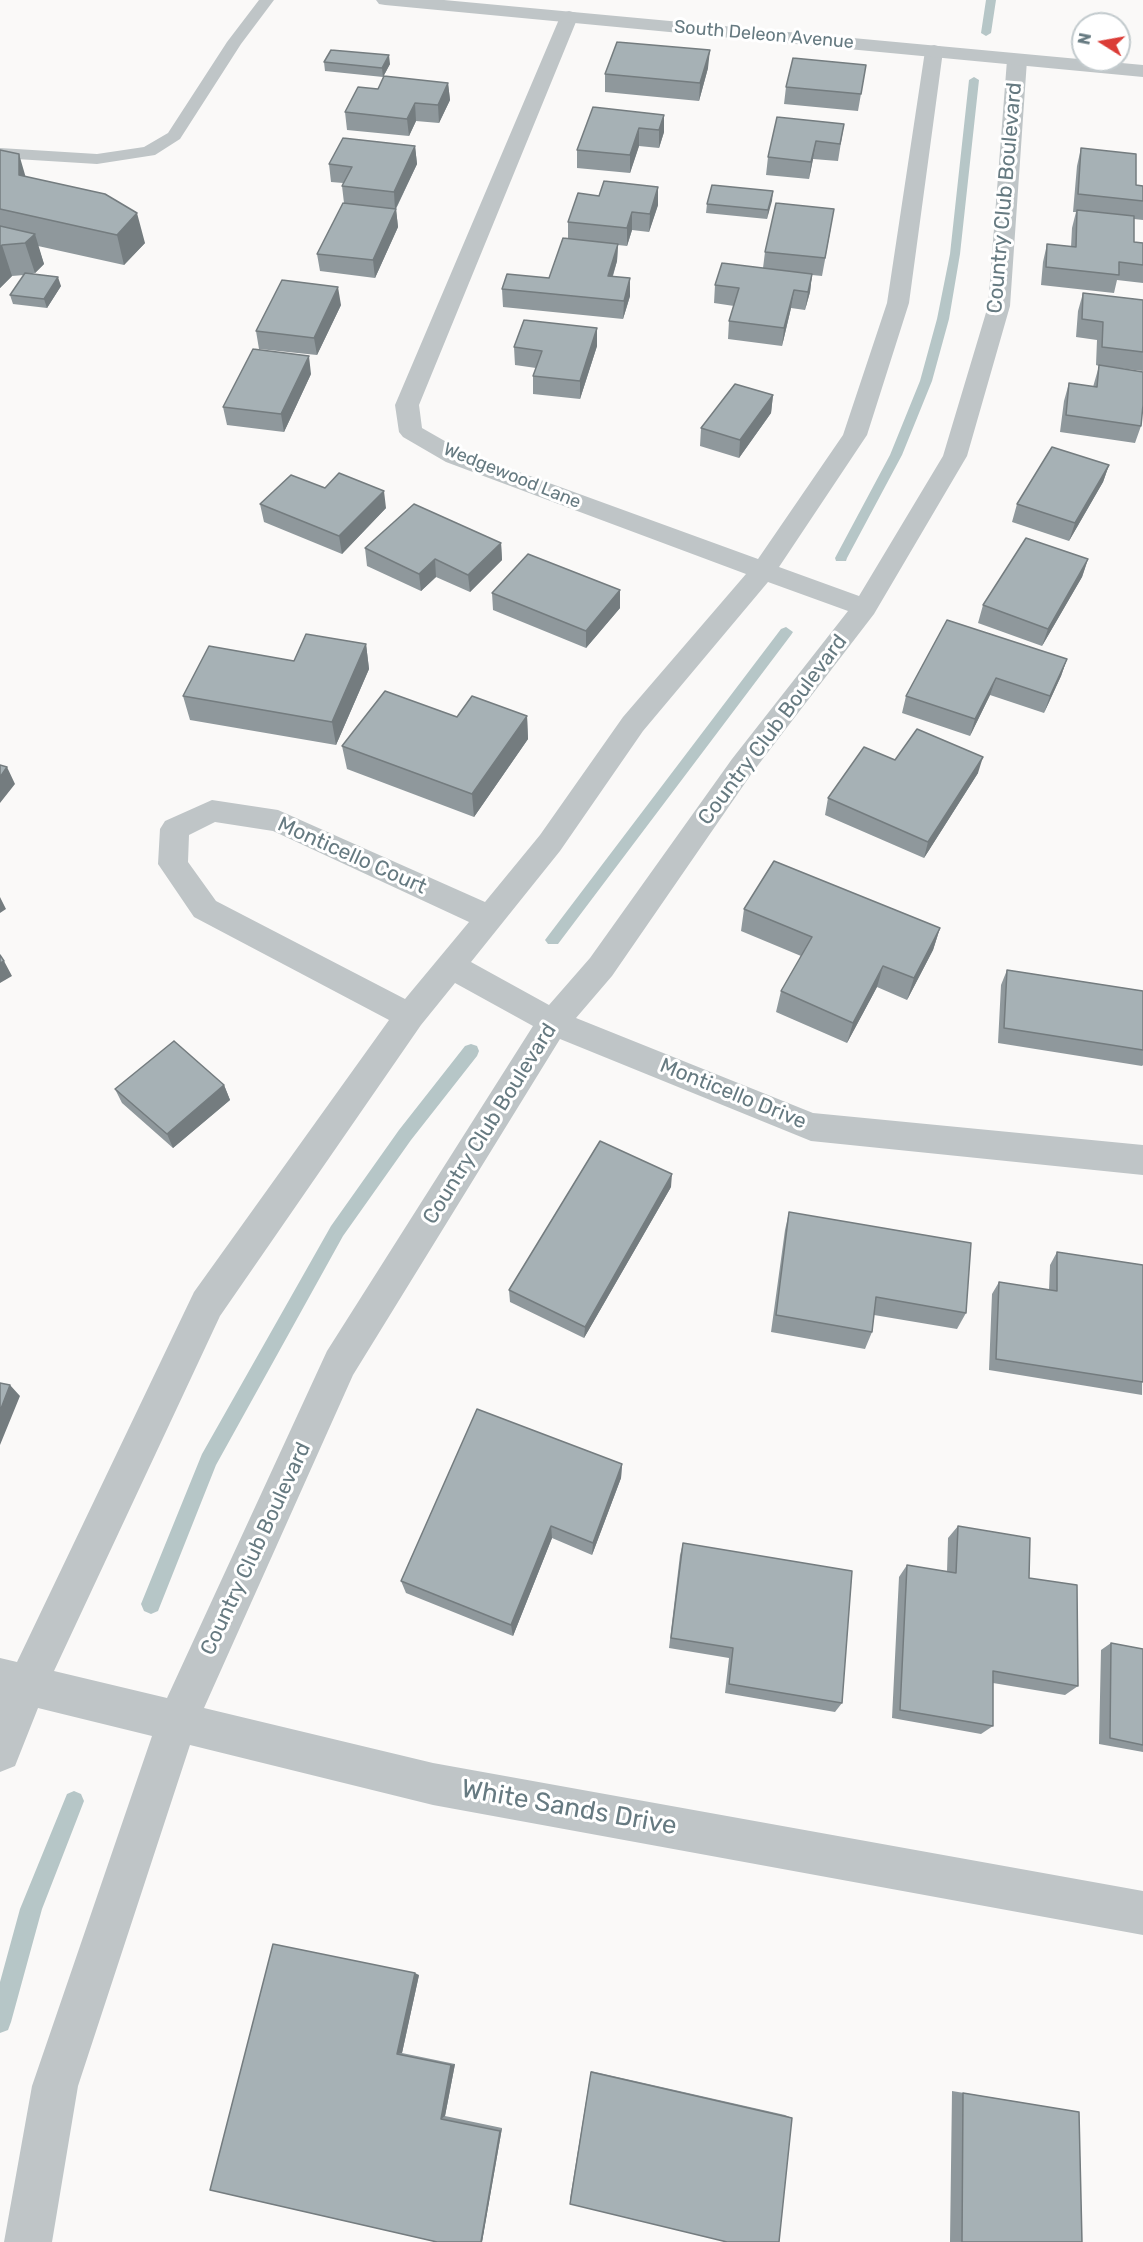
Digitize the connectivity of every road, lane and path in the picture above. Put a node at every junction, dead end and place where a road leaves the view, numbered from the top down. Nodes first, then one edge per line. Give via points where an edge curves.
1 (267, 0) edge
2 (385, 0) edge
3 (569, 17) junction
4 (934, 51) junction
5 (1017, 60) junction
6 (1143, 71) edge
7 (0, 153) edge
8 (764, 570) junction
9 (865, 608) junction
10 (490, 918) junction
11 (451, 966) junction
12 (410, 1016) junction
13 (553, 1022) junction
14 (1143, 1160) edge
15 (13, 1681) edge
16 (177, 1722) junction
17 (0, 1751) edge
18 (1143, 1913) edge
19 (28, 2242) edge

1 - 7 lane via 174,136 149,151 97,159
2 - 3 street, South Deleon Avenue
3 - 4 street, South Deleon Avenue
3 - 8 street, Wedgewood Lane via 407,405 411,432 455,457
4 - 5 street, South Deleon Avenue
4 - 8 street via 898,303 855,435
5 - 6 street, South Deleon Avenue
5 - 9 street, Country Club Boulevard via 999,306 955,456
8 - 9 street, Wedgewood Lane
8 - 10 street via 633,724 550,843
9 - 13 street, Country Club Boulevard via 742,766 601,967
10 - 11 street
10 - 12 street, Monticello Court via 278,821 212,811 175,829 173,864 205,909
11 - 12 street
11 - 13 street, Monticello Drive
12 - 15 street via 207,1304
13 - 14 street, Monticello Drive via 811,1127
13 - 16 street, Country Club Boulevard via 340,1363
15 - 16 street, White Sands Drive
15 - 17 street
16 - 18 street, White Sands Drive via 433,1784
16 - 19 street, Country Club Boulevard via 55,2086

